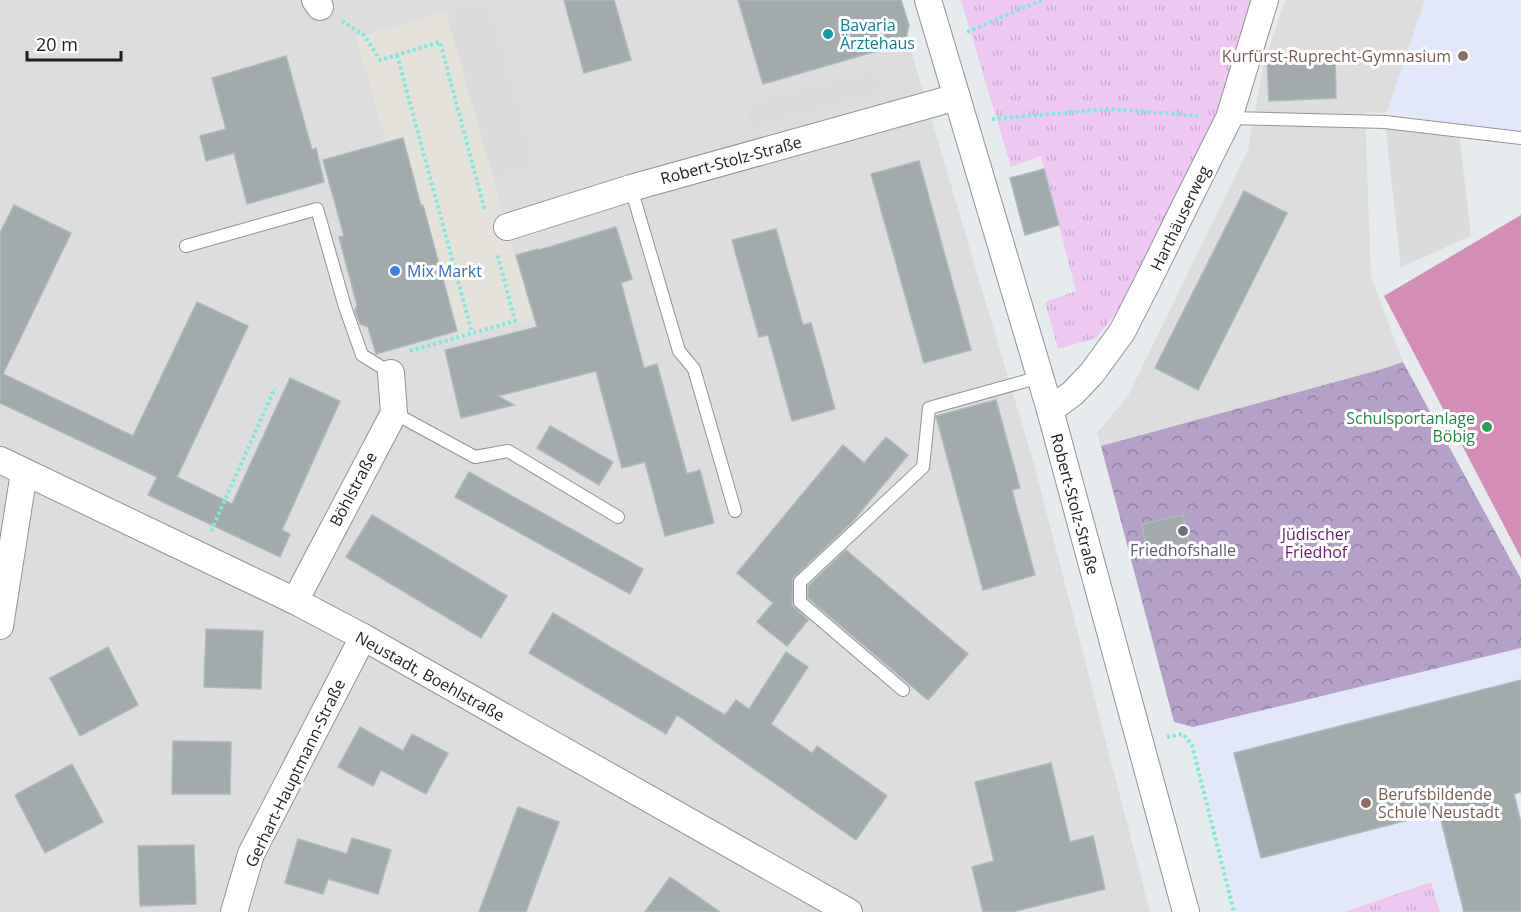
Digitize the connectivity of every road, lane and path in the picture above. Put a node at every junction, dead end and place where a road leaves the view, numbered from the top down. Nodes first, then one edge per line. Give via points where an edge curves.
1 (928, 0) edge
2 (1042, 0) edge
3 (1266, 0) edge
4 (318, 4) edge
5 (941, 43) junction
6 (397, 55) junction
7 (960, 109) junction
8 (1230, 118) junction
9 (1521, 138) edge
10 (631, 188) junction
11 (499, 229) junction
12 (186, 246) dead end
13 (472, 333) junction
14 (391, 373) junction
15 (1040, 377) junction
16 (275, 388) dead end
17 (1050, 410) junction
18 (394, 413) junction
19 (0, 460) edge
20 (24, 472) junction
21 (735, 511) dead end
22 (618, 517) dead end
23 (200, 556) junction
24 (295, 601) junction
25 (0, 626) edge
26 (363, 638) junction
27 (903, 690) dead end
28 (1139, 741) junction
29 (234, 912) edge
30 (849, 912) edge
31 (1186, 912) edge
32 (1234, 912) edge

1 - 5 street, Robert-Stolz-Straße
2 - 5 path
3 - 8 street, Harthäuserweg
4 - 6 path via 364,34 380,60
5 - 7 street, Robert-Stolz-Straße
6 - 11 path via 440,42
6 - 13 path
7 - 8 path via 1108,109
7 - 10 street, Robert-Stolz-Straße
7 - 15 street, Robert-Stolz-Straße
8 - 9 lane via 1385,122
8 - 17 street, Harthäuserweg via 1122,332 1092,373
10 - 11 street, Robert-Stolz-Straße
10 - 21 lane via 679,351 694,369
11 - 13 path via 515,321
12 - 14 lane via 318,209 362,355
13 - 14 path via 399,354
14 - 18 street
15 - 17 street, Robert-Stolz-Straße
15 - 27 lane via 929,408 923,467 800,582 800,602
16 - 23 path
17 - 28 street, Robert-Stolz-Straße
18 - 22 lane via 474,458 508,451
18 - 24 street, Böhlstraße
19 - 20 street, Neustadt, Boehlstraße
20 - 23 street, Neustadt, Boehlstraße
20 - 25 street
23 - 24 street, Neustadt, Boehlstraße
24 - 26 street, Neustadt, Boehlstraße
26 - 29 street, Gerhart-Hauptmann-Straße via 251,854
26 - 30 street, Neustadt, Boehlstraße
28 - 31 street, Robert-Stolz-Straße
28 - 32 path via 1183,734 1192,745

